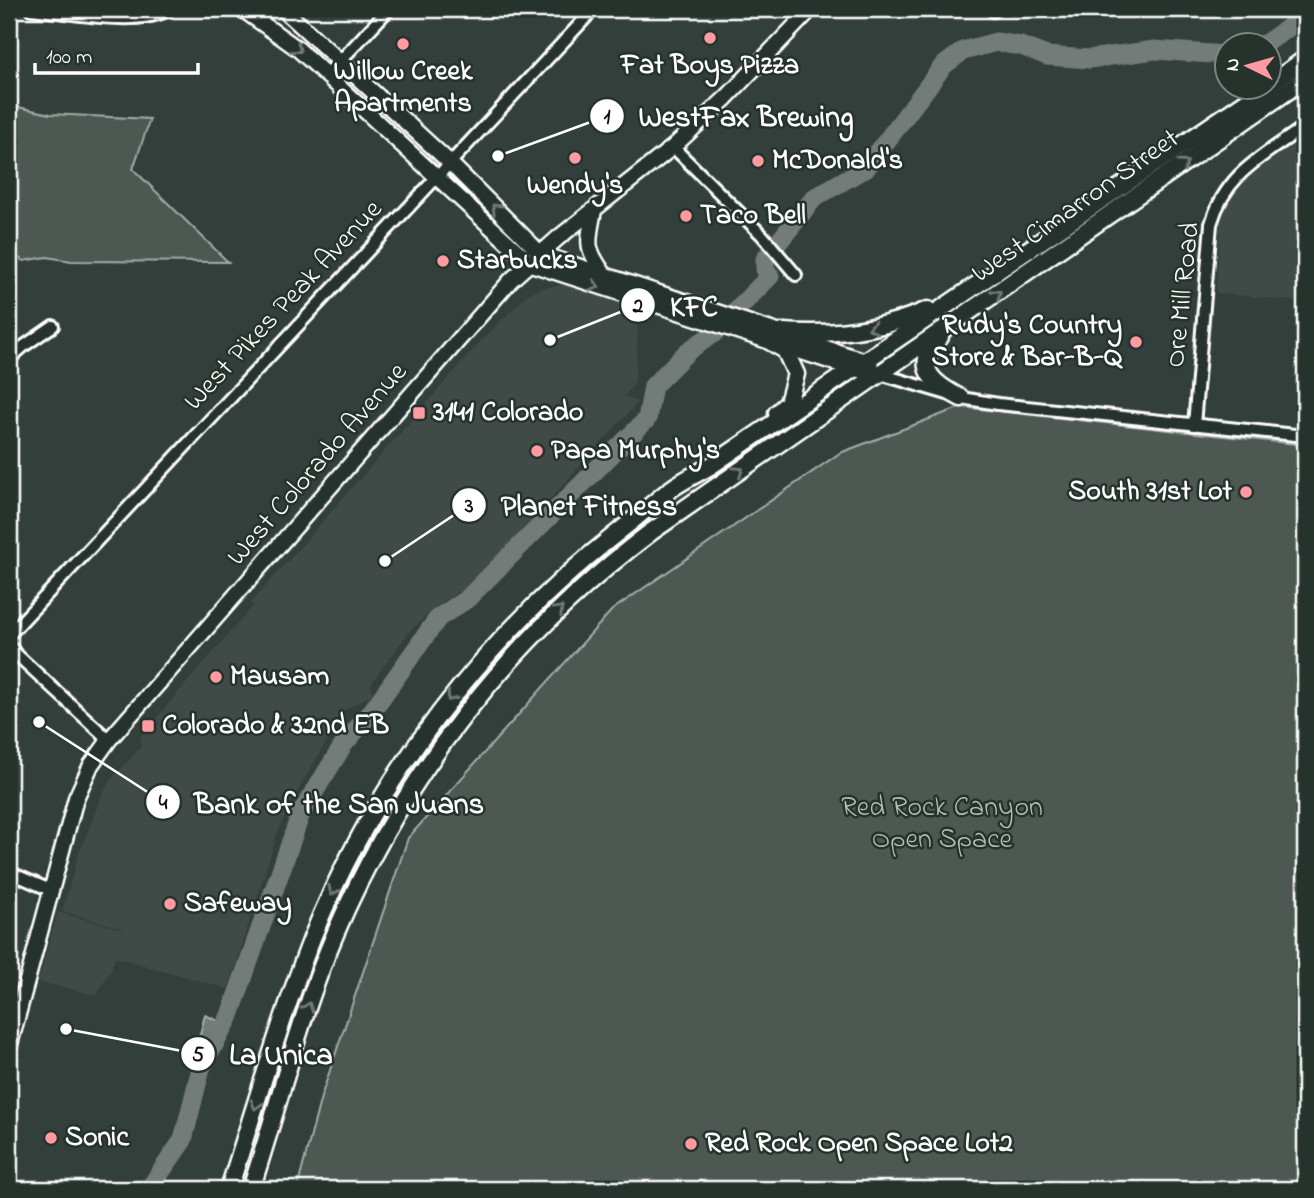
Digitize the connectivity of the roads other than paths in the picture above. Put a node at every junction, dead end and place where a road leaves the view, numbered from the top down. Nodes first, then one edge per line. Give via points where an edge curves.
1 (31, 9) edge
2 (170, 9) edge
3 (242, 9) edge
4 (283, 9) edge
5 (389, 9) edge
6 (594, 9) edge
7 (811, 9) edge
8 (1305, 59) edge
9 (340, 61) junction
10 (327, 75) junction
11 (1282, 76) edge
12 (1305, 79) edge
13 (1245, 102) edge
14 (1305, 126) edge
15 (673, 147) junction
16 (450, 163) junction
17 (437, 176) junction
18 (594, 210) junction
19 (536, 259) junction
20 (605, 275) junction
21 (796, 275) dead end
22 (960, 296) junction
23 (703, 313) junction
24 (952, 325) junction
25 (53, 327) dead end
26 (747, 327) junction
27 (783, 332) junction
28 (764, 338) junction
29 (9, 359) edge
30 (860, 365) junction
31 (880, 374) junction
32 (961, 398) junction
33 (1194, 425) junction
34 (1305, 436) edge
35 (712, 465) junction
36 (9, 635) edge
37 (9, 645) edge
38 (109, 740) junction
39 (9, 872) edge
40 (50, 890) junction
41 (9, 1048) edge
42 (229, 1189) edge
43 (251, 1189) edge

1 - 2 street via 145,18
3 -> 10 main road via 298,48
4 - 9 main road
5 - 9 street
6 - 16 street, West Pikes Peak Avenue
7 - 15 main road, West Colorado Avenue
8 - 11 highway, West Cimarron Street
9 - 10 street
9 - 16 main road
10 - 17 main road
24 -> 12 highway, West Cimarron Street
13 - 22 highway, West Cimarron Street
14 - 33 street, Ore Mill Road via 1233,179 1216,209
15 - 18 main road, West Colorado Avenue
15 - 21 street
16 - 17 street, West Pikes Peak Avenue
19 -> 16 main road
17 - 19 main road via 512,249
17 - 36 street, West Pikes Peak Avenue
18 - 19 main road, West Colorado Avenue
18 - 20 main road via 588,239 591,256
19 - 20 main road
19 -> 23 main road
19 - 38 main road, West Colorado Avenue via 511,279
20 - 23 main road
22 -> 27 highway via 868,329
22 - 30 highway, West Cimarron Street
23 - 26 main road
24 - 31 highway, West Cimarron Street
24 - 32 highway via 931,350 928,373 939,386
25 - 29 street
26 - 27 main road
26 - 28 main road
27 - 30 main road
28 - 30 main road
28 - 35 highway via 785,350 796,374 788,402
30 - 31 main road
30 - 35 highway, West Cimarron Street
31 - 32 street
43 -> 31 highway, West Cimarron Street via 320,972 359,881 425,767 468,707 566,603 621,555
32 - 33 street
33 - 34 street
35 -> 42 highway, West Cimarron Street via 673,488 540,600 452,696 416,745 373,812 312,938
37 - 38 street
38 - 40 main road, West Colorado Avenue via 76,798
39 - 40 street
40 - 41 main road, West Colorado Avenue

